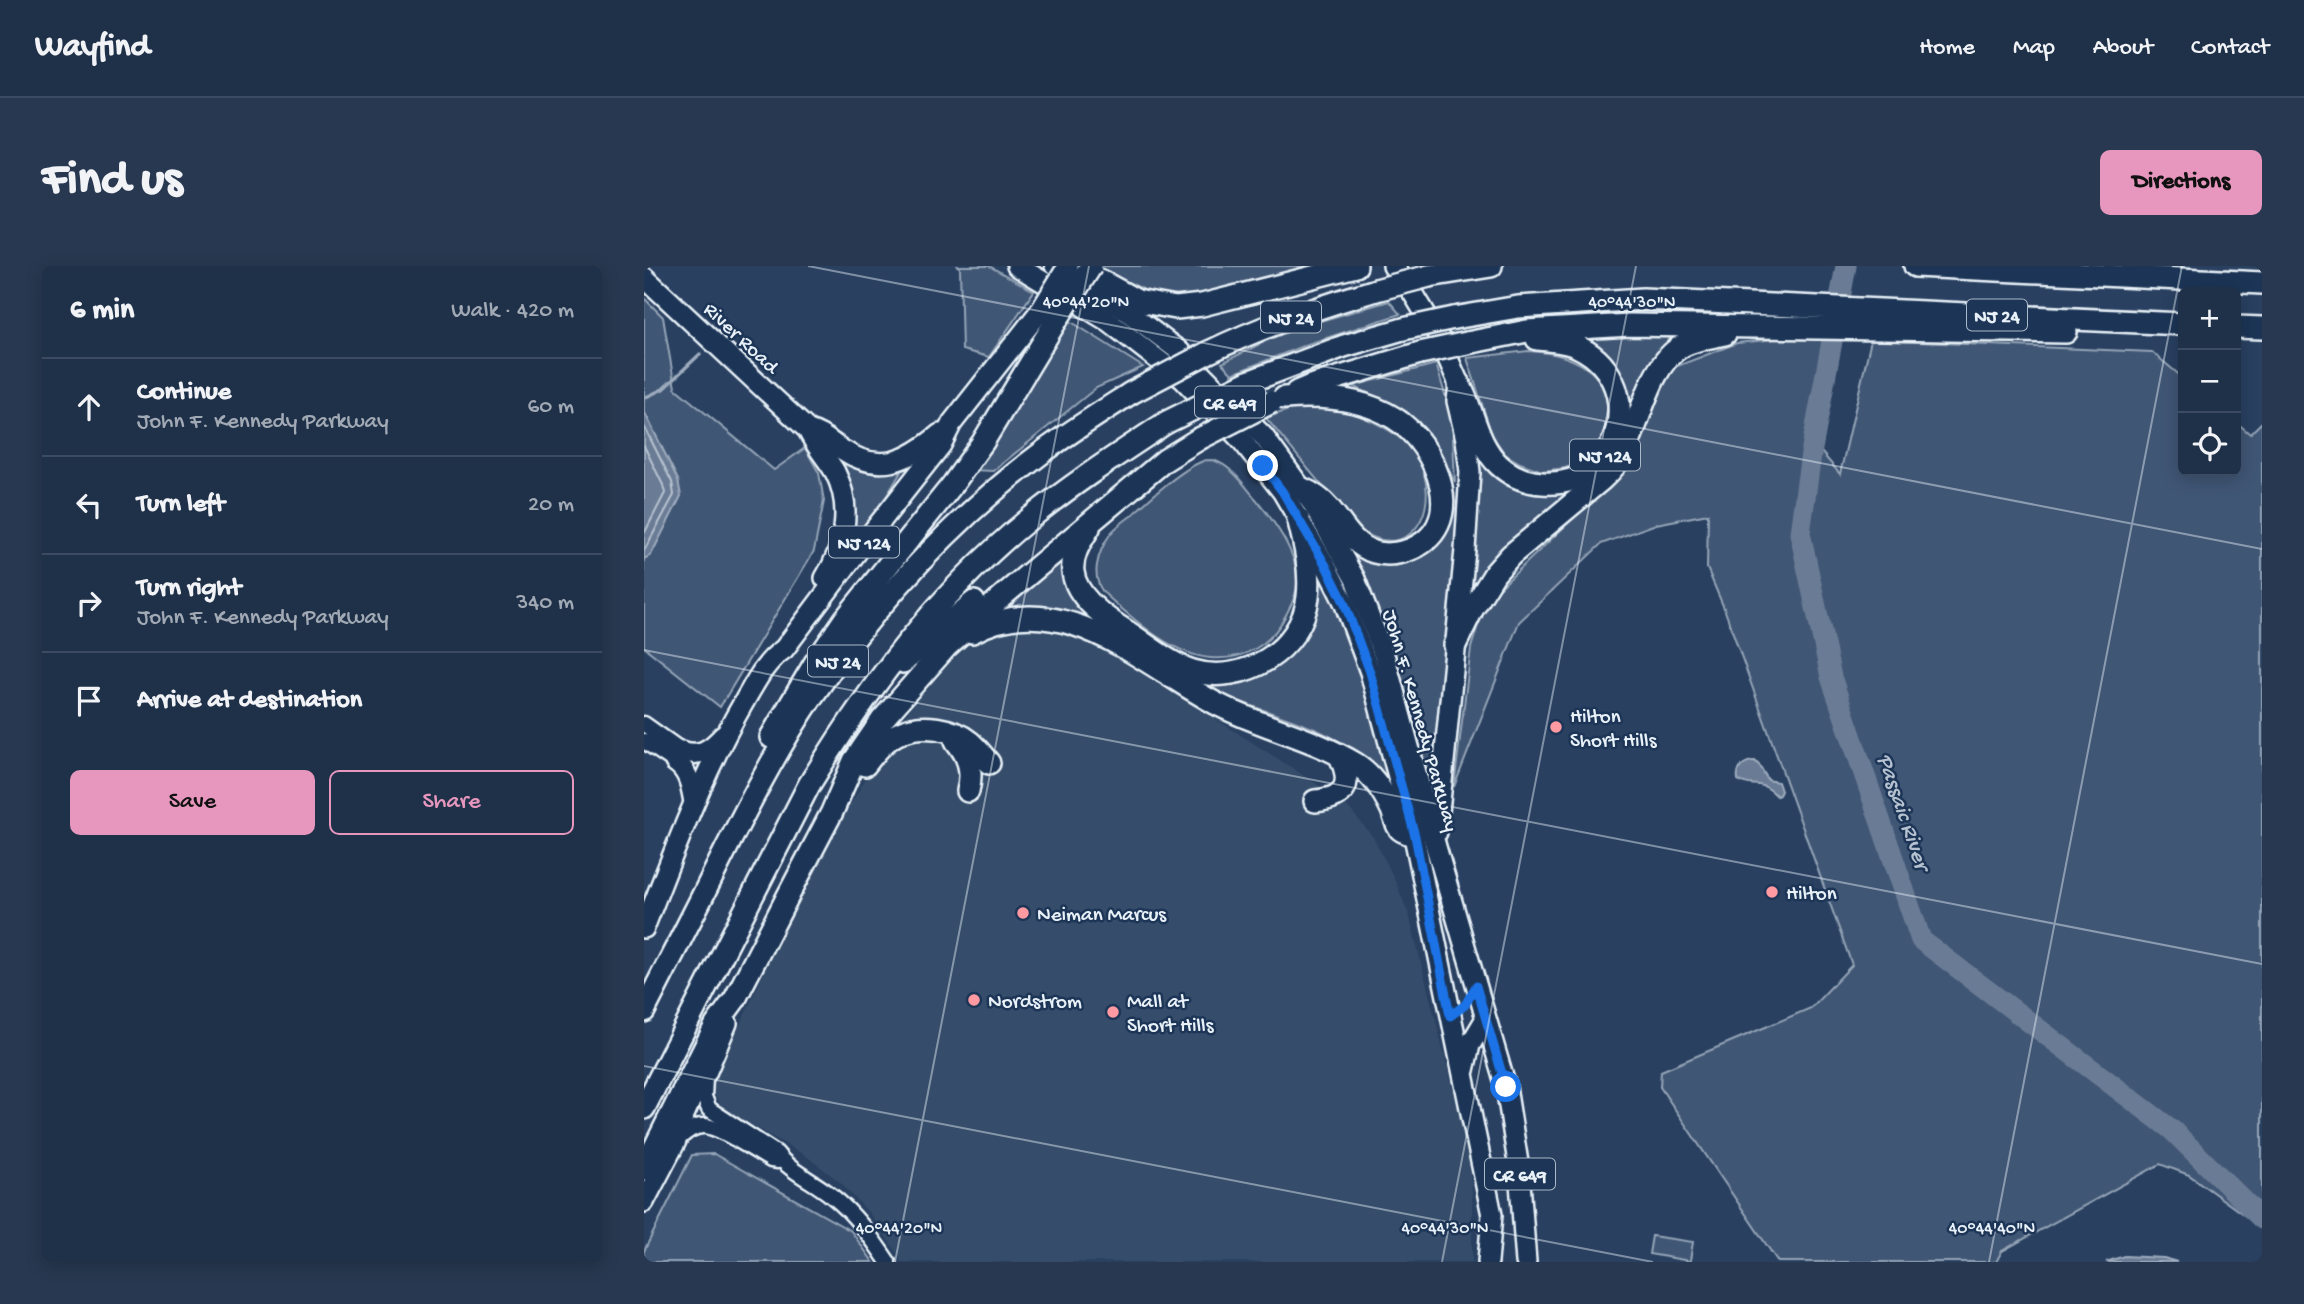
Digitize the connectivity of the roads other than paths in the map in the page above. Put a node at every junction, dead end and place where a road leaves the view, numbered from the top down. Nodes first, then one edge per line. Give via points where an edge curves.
1 (1017, 266) edge
2 (1055, 266) edge
3 (1068, 266) edge
4 (1356, 266) edge
5 (1393, 266) edge
6 (1491, 266) edge
7 (1915, 266) edge
8 (1088, 275) edge
9 (648, 280) edge
10 (2262, 283) edge
11 (1049, 316) junction
12 (1820, 317) junction
13 (2178, 324) edge
14 (2241, 327) edge
15 (1759, 328) junction
16 (2262, 328) edge
17 (1496, 339) junction
18 (1459, 384) junction
19 (1278, 400) junction
20 (952, 423) junction
21 (808, 430) junction
22 (1165, 460) junction
23 (1303, 489) junction
24 (1097, 516) junction
25 (1298, 519) junction
26 (1455, 646) junction
27 (946, 647) junction
28 (772, 657) junction
29 (874, 685) junction
30 (644, 724) edge
31 (936, 729) junction
32 (726, 733) junction
33 (644, 741) edge
34 (678, 756) junction
35 (1340, 756) junction
36 (989, 763) dead end
37 (968, 791) dead end
38 (1315, 801) dead end
39 (694, 802) junction
40 (832, 812) junction
41 (1415, 836) junction
42 (1436, 847) junction
43 (697, 906) junction
44 (644, 928) edge
45 (1476, 986) junction
46 (735, 999) junction
47 (644, 1011) edge
48 (1450, 1016) junction
49 (1485, 1020) junction
50 (706, 1073) junction
51 (1463, 1075) junction
52 (644, 1108) edge
53 (676, 1142) junction
54 (783, 1162) junction
55 (644, 1169) edge
56 (644, 1202) edge
57 (1492, 1215) junction
58 (888, 1262) edge
59 (1488, 1262) edge
60 (1500, 1262) edge
61 (1526, 1262) edge

1 - 25 main road, John F. Kennedy Parkway / CR 649 via 1108,321 1183,379 1263,466
2 - 8 main road, John F. Kennedy Parkway / CR 649
3 - 11 main road, NJ 124, bridge
4 - 8 highway via 1176,308 1137,301
5 - 18 main road, NJ 124 via 1437,332
6 - 43 highway, NJ 24, bridge via 1376,290 1259,328 1131,393 1008,481 936,545 850,644 792,729
7 - 10 highway, NJ 24
8 - 11 highway, bridge
8 - 23 main road, John F. Kennedy Parkway / CR 649 via 1178,350 1264,437
9 - 21 main road, River Road
11 - 20 main road, NJ 124
11 - 43 highway via 983,442 845,619 801,685 763,752
12 - 13 highway, NJ 24
12 - 15 highway
12 - 29 highway, NJ 24, bridge via 1643,299 1545,304 1403,329 1248,382 1167,422 1059,496 986,557 929,616
14 - 16 highway
15 - 17 highway via 1584,326
15 - 26 highway via 1700,339 1672,353 1658,371 1615,467 1503,564 1482,592
17 - 18 highway, NJ 124 via 1571,344 1603,366 1613,381 1620,408 1618,427 1606,454 1589,471 1568,481 1534,482 1509,473 1480,437
17 - 19 highway, NJ 124, bridge via 1420,353
18 - 26 main road via 1457,401 1470,472
19 - 22 highway, NJ 124, bridge
19 - 23 highway via 1321,397 1363,404 1403,424 1434,464 1442,509 1437,524 1418,545 1401,553 1378,554 1354,540 1319,498
20 - 21 main road, River Road via 912,455 879,463 862,460
20 - 28 main road, NJ 124 via 942,445 784,649
21 - 28 main road, River Road via 844,497 842,544
22 - 24 highway, NJ 124
22 - 29 highway via 1144,467 1038,546
23 - 42 main road, John F. Kennedy Parkway / CR 649 via 1343,556 1378,638
24 - 25 highway via 1075,552 1073,570 1079,588 1116,625 1175,663 1214,675 1258,665 1279,650 1297,626 1309,584
24 - 27 highway, NJ 124
25 - 41 main road, John F. Kennedy Parkway / CR 649 via 1357,631
26 - 42 main road
27 - 35 highway via 1012,617 1066,623 1111,639 1216,703
27 - 40 highway, NJ 124 via 853,761
28 - 32 main road, NJ 124
29 - 52 highway, NJ 24 via 809,785
30 - 34 street
31 - 36 highway via 964,738
31 - 37 highway via 966,753 971,767
31 - 40 highway via 910,729 886,741
32 - 34 main road via 711,748
32 - 39 main road, NJ 124
33 - 34 street
34 - 39 main road
35 - 38 highway via 1347,778 1343,791 1334,798
35 - 41 highway via 1373,780 1399,829
39 - 44 main road, NJ 124
40 - 46 highway, NJ 124
41 - 48 main road, John F. Kennedy Parkway / CR 649
42 - 45 main road, John F. Kennedy Parkway / CR 649
43 - 47 highway, NJ 24
45 - 48 main road via 1465,1005
45 - 49 main road, John F. Kennedy Parkway / CR 649
46 - 50 main road, NJ 124
46 - 55 highway via 716,1025
48 - 51 main road, John F. Kennedy Parkway / CR 649
49 - 51 main road via 1470,1045
49 - 61 main road, John F. Kennedy Parkway / CR 649 via 1506,1087 1519,1169
50 - 53 main road, NJ 124 via 676,1133
50 - 54 street via 704,1097 709,1109
51 - 57 main road, John F. Kennedy Parkway / CR 649
53 - 54 street via 687,1131 705,1126
53 - 56 main road, NJ 124
54 - 58 street via 848,1211
57 - 59 main road, John F. Kennedy Parkway / CR 649
57 - 60 main road

